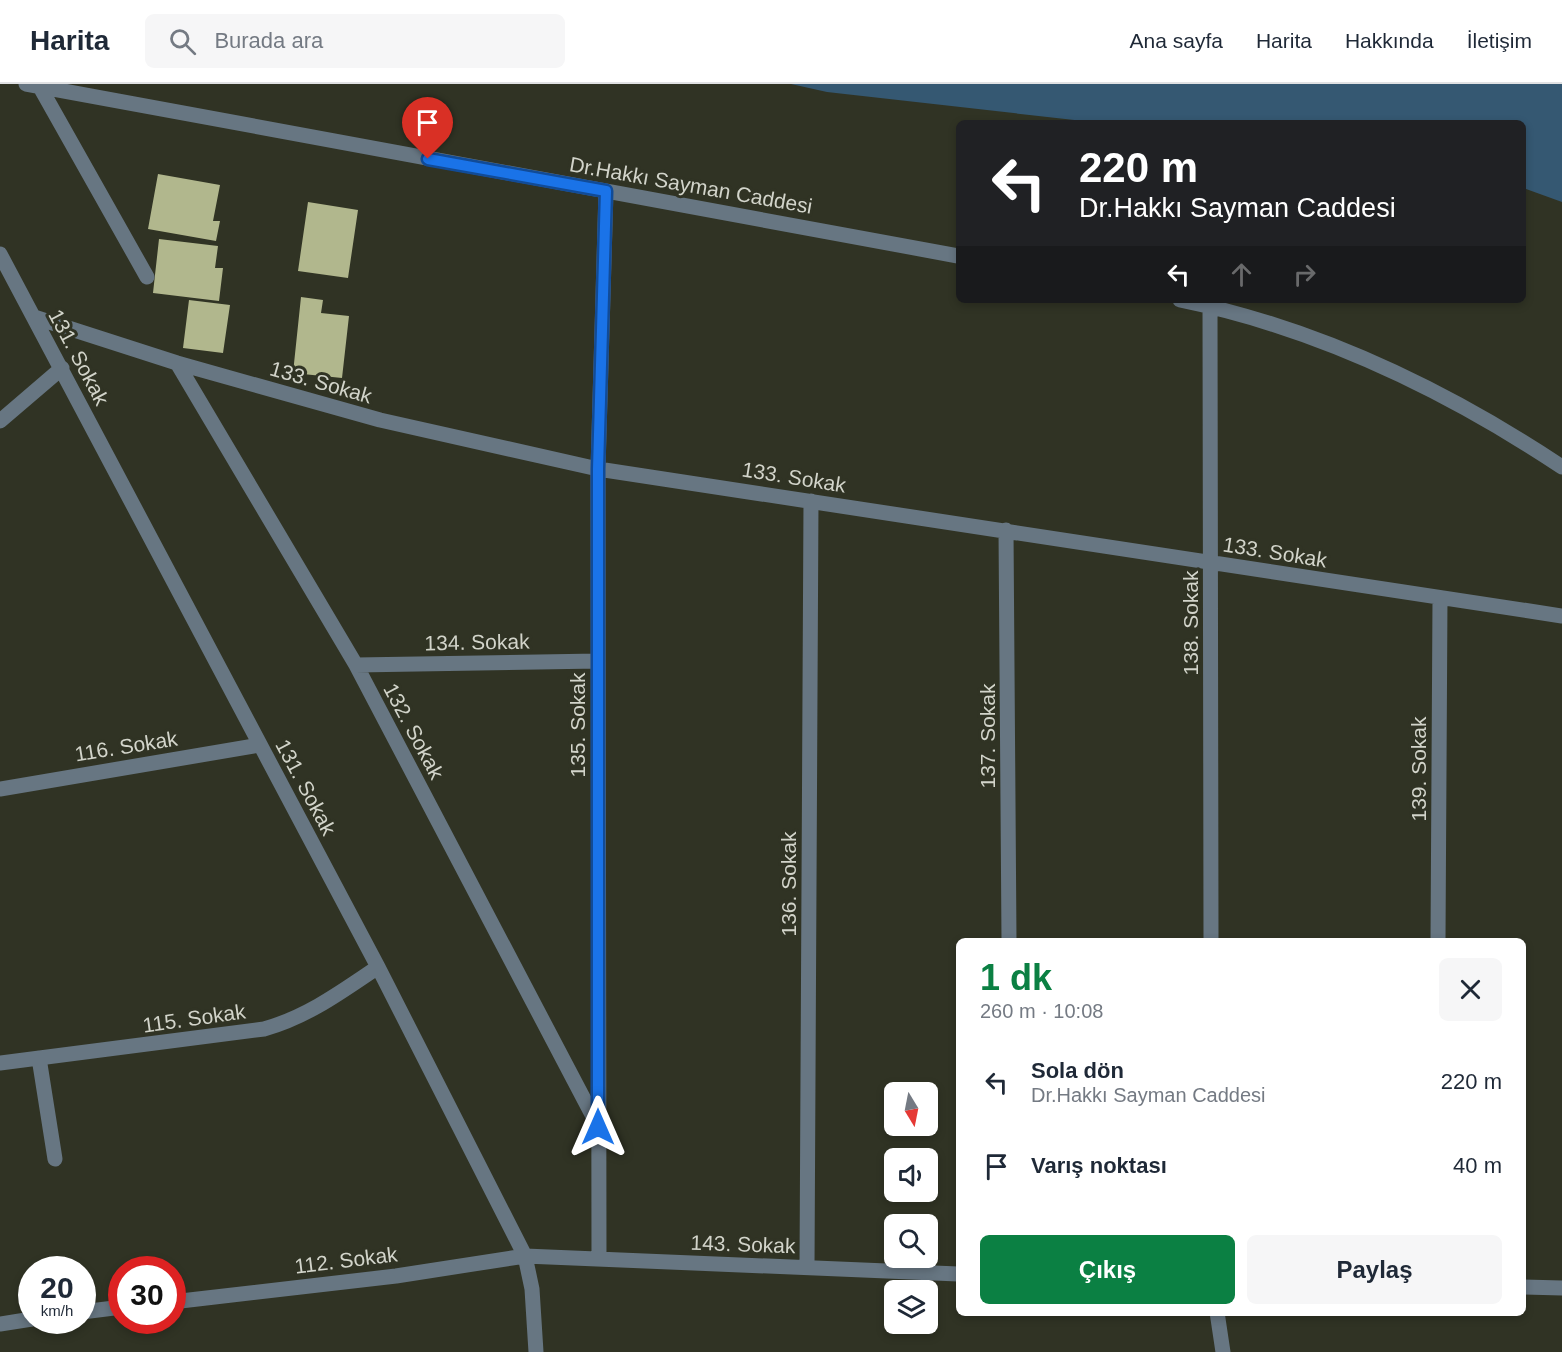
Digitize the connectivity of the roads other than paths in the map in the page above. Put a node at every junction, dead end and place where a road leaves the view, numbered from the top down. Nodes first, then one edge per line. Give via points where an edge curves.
1 (33, 85) edge
2 (606, 191) junction
3 (0, 254) edge
4 (956, 256) edge
5 (147, 277) dead end
6 (1195, 303) edge
7 (1210, 306) junction
8 (34, 317) junction
9 (177, 363) junction
10 (62, 368) junction
11 (2, 416) edge
12 (1562, 467) edge
13 (598, 469) junction
14 (812, 501) junction
15 (1006, 530) junction
16 (1211, 563) junction
17 (1440, 598) junction
18 (1562, 616) edge
19 (598, 661) junction
20 (356, 665) junction
21 (260, 745) junction
22 (0, 789) edge
23 (1009, 938) edge
24 (1211, 938) edge
25 (1438, 938) edge
26 (378, 968) junction
27 (39, 1058) junction
28 (0, 1063) edge
29 (598, 1127) junction
30 (55, 1159) dead end
31 (525, 1256) junction
32 (599, 1259) junction
33 (807, 1267) junction
34 (956, 1274) edge
35 (1526, 1287) edge
36 (1562, 1288) edge
37 (186, 1300) edge
38 (1218, 1316) edge
39 (18, 1321) edge
40 (0, 1324) edge
41 (536, 1352) edge
42 (1223, 1352) edge

1 - 2 street, Dr.Hakkı Sayman Caddesi
1 - 5 street
2 - 4 street, Dr.Hakkı Sayman Caddesi
2 - 13 street, 135. Sokak
3 - 8 street, 131. Sokak
6 - 7 street
7 - 12 street via 1357,354 1416,383
7 - 16 street, 138. Sokak
8 - 9 street, 133. Sokak
8 - 10 street, 131. Sokak
9 - 13 street, 133. Sokak via 380,420
9 - 20 street, 132. Sokak
10 - 11 street
10 - 21 street, 131. Sokak
13 - 14 street, 133. Sokak
13 - 19 street, 135. Sokak
14 - 15 street, 133. Sokak
14 - 33 street, 136. Sokak
15 - 16 street, 133. Sokak
15 - 23 street, 137. Sokak
16 - 17 street, 133. Sokak
16 - 24 street, 138. Sokak
17 - 18 street, 133. Sokak
17 - 25 street, 139. Sokak
19 - 20 street, 134. Sokak
19 - 29 street, 135. Sokak
20 - 29 street, 132. Sokak
21 - 22 street, 116. Sokak
21 - 26 street, 131. Sokak
26 - 27 street, 115. Sokak via 317,1008 264,1029
26 - 31 street, 131. Sokak
27 - 28 street, 115. Sokak
27 - 30 street
29 - 32 street, 135. Sokak
31 - 32 street, 143. Sokak
31 - 37 street, 112. Sokak via 396,1276
31 - 41 street, 131. Sokak via 532,1288
32 - 33 street, 143. Sokak
33 - 34 street, 143. Sokak
35 - 36 street
38 - 42 street
39 - 40 street

